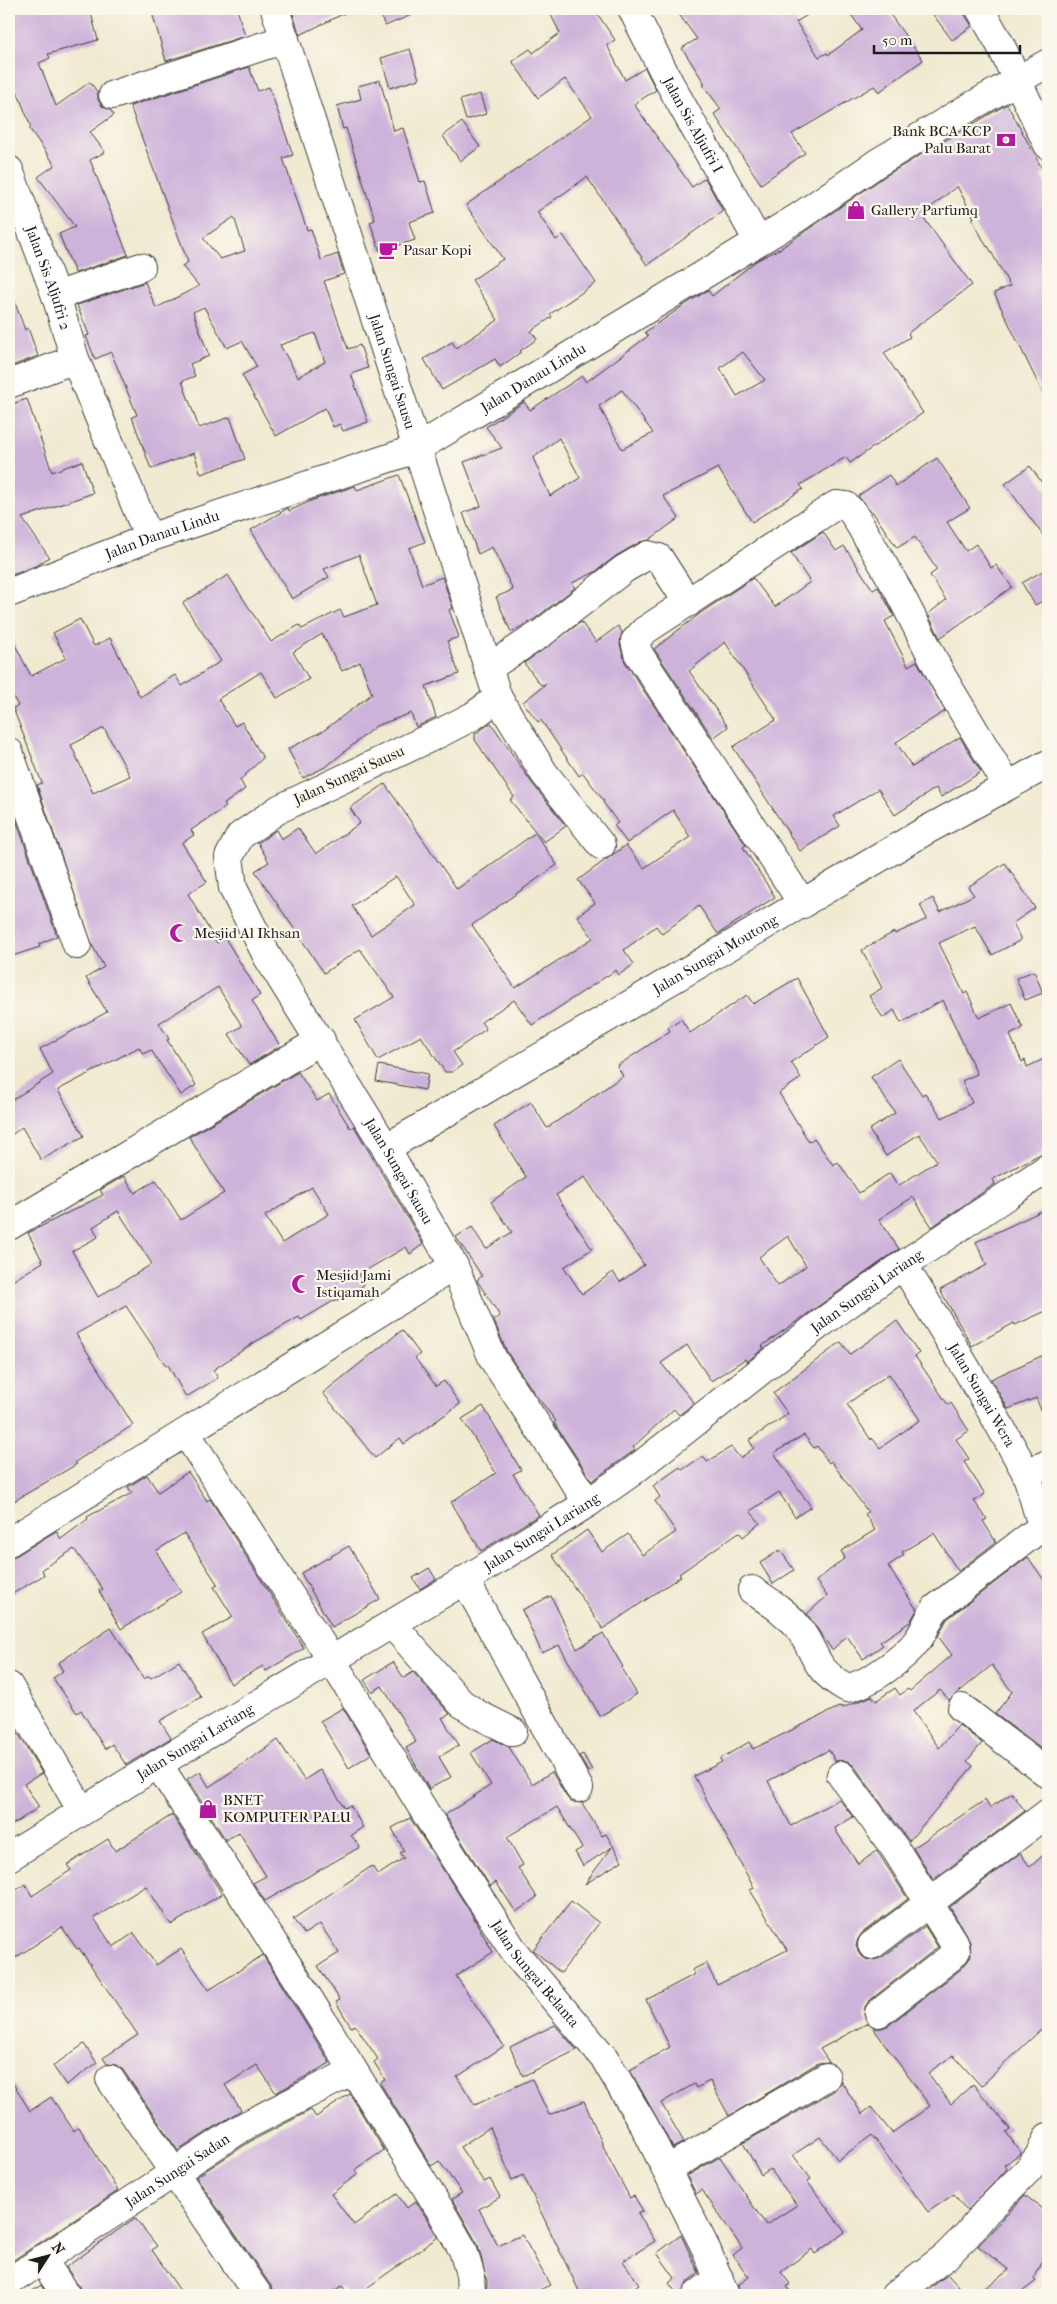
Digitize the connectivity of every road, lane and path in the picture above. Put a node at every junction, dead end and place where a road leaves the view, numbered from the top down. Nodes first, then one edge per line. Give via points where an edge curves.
1 (275, 9) edge
2 (632, 9) edge
3 (980, 9) edge
4 (285, 39) junction
5 (1048, 63) edge
6 (1017, 80) junction
7 (113, 95) dead end
8 (1048, 145) edge
9 (9, 170) edge
10 (758, 241) junction
11 (141, 268) dead end
12 (56, 296) junction
13 (75, 359) junction
14 (9, 384) edge
15 (416, 448) junction
16 (149, 538) junction
17 (9, 593) edge
18 (688, 603) junction
19 (488, 668) junction
20 (498, 698) junction
21 (9, 752) edge
22 (1048, 764) edge
23 (1008, 785) junction
24 (601, 846) dead end
25 (803, 904) junction
26 (77, 945) dead end
27 (320, 1040) junction
28 (386, 1148) junction
29 (1048, 1168) edge
30 (9, 1226) edge
31 (903, 1265) junction
32 (454, 1266) junction
33 (186, 1433) junction
34 (1037, 1468) edge
35 (588, 1503) junction
36 (1046, 1530) edge
37 (9, 1542) edge
38 (465, 1580) junction
39 (752, 1590) dead end
40 (392, 1624) junction
41 (331, 1659) junction
42 (9, 1686) edge
43 (962, 1708) dead end
44 (513, 1732) dead end
45 (158, 1764) junction
46 (1048, 1774) edge
47 (841, 1776) dead end
48 (579, 1788) dead end
49 (82, 1811) junction
50 (1048, 1813) edge
51 (9, 1857) edge
52 (929, 1902) junction
53 (872, 1945) dead end
54 (879, 2012) dead end
55 (353, 2071) junction
56 (826, 2077) dead end
57 (110, 2080) dead end
58 (1048, 2137) edge
59 (666, 2170) junction
60 (174, 2174) junction
61 (42, 2258) junction
62 (9, 2282) edge
63 (722, 2287) edge
64 (471, 2292) dead end
65 (66, 2295) edge
66 (258, 2295) edge
67 (697, 2295) edge
68 (895, 2295) edge

1 - 4 street, Jalan Sungai Sausu
2 - 10 street, Jalan Sis Aljufri I
3 - 6 street
4 - 7 street
4 - 15 street, Jalan Sungai Sausu
5 - 6 street, Jalan Danau Lindu
6 - 8 street
6 - 10 street, Jalan Danau Lindu via 893,154
9 - 12 street, Jalan Sis Aljufri 2
10 - 15 street, Jalan Danau Lindu
11 - 12 street
12 - 13 street, Jalan Sis Aljufri 2
13 - 14 street
13 - 16 street, Jalan Sis Aljufri 2
15 - 16 street, Jalan Danau Lindu
15 - 19 street, Jalan Sungai Sausu
16 - 17 street, Jalan Danau Lindu
18 - 19 street via 659,558 648,555 542,633
18 - 23 street via 836,505 846,506 854,513 943,678
18 - 25 street via 638,635 636,646
19 - 20 street, Jalan Sungai Sausu
20 - 24 street via 544,773
20 - 27 street, Jalan Sungai Sausu via 473,716 279,809 240,836 229,857 233,888 267,956
21 - 26 street
22 - 23 street, Jalan Sungai Moutong
23 - 25 street, Jalan Sungai Moutong
25 - 28 street, Jalan Sungai Moutong
27 - 28 street, Jalan Sungai Sausu
27 - 30 street
28 - 32 street, Jalan Sungai Sausu
29 - 31 street, Jalan Sungai Lariang
31 - 34 street, Jalan Sungai Wera via 977,1385
31 - 35 street, Jalan Sungai Lariang via 820,1324
32 - 33 street
32 - 35 street, Jalan Sungai Sausu via 493,1359
33 - 37 street
33 - 41 street, Jalan Sungai Belanta
34 - 36 street, Jalan Sungai Wera via 1033,1500
35 - 38 street, Jalan Sungai Lariang
36 - 39 street via 936,1608 917,1642 906,1654 855,1687 847,1688 821,1669 798,1627
38 - 40 street, Jalan Sungai Lariang
38 - 48 street
40 - 41 street, Jalan Sungai Lariang
40 - 44 street via 461,1703
41 - 45 street, Jalan Sungai Lariang
41 - 59 street, Jalan Sungai Belanta via 515,1953 605,2060 644,2125
42 - 49 street
43 - 46 street
45 - 49 street, Jalan Sungai Lariang
45 - 55 street
47 - 52 street via 896,1850
49 - 51 street, Jalan Sungai Lariang
50 - 52 street
52 - 53 street
52 - 54 street via 956,1950
55 - 60 street, Jalan Sungai Sadan via 243,2127
55 - 64 street via 463,2250
56 - 59 street
57 - 60 street
58 - 68 street via 1028,2170 951,2252
59 - 63 street, Jalan Sungai Belanta
60 - 61 street, Jalan Sungai Sadan
60 - 66 street
61 - 62 street, Jalan Sungai Sadan
61 - 65 street
63 - 67 street

